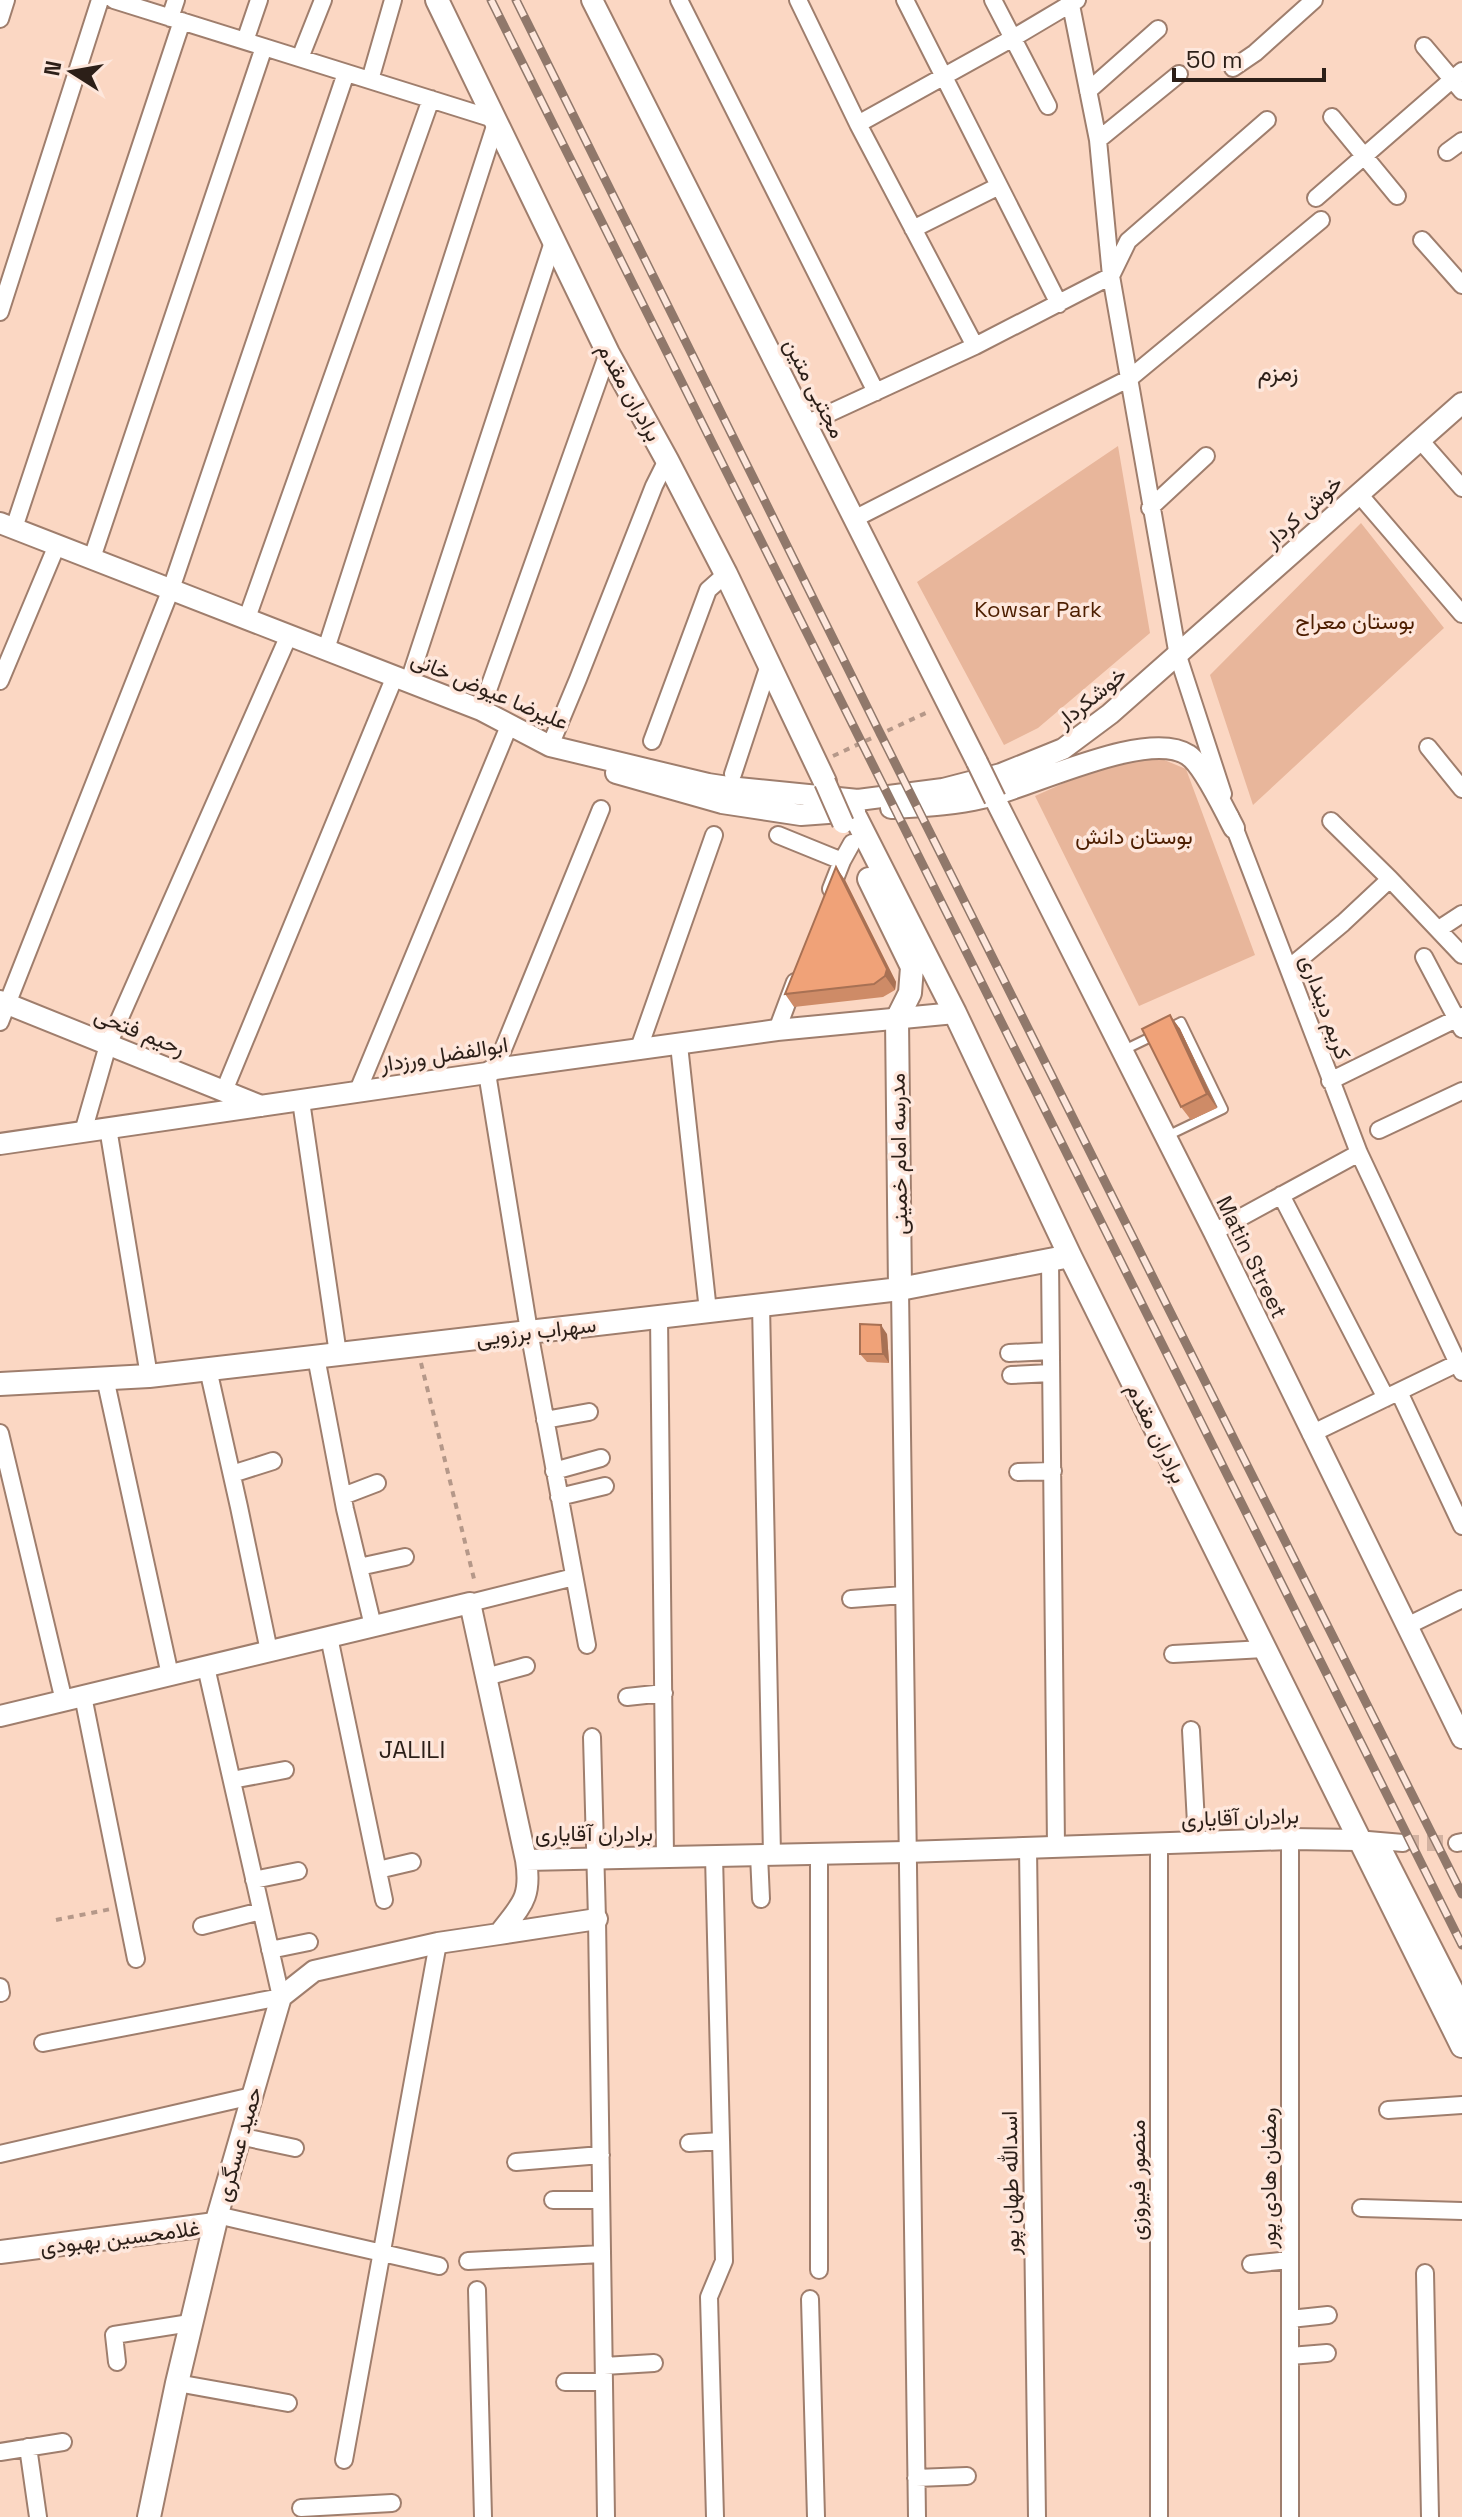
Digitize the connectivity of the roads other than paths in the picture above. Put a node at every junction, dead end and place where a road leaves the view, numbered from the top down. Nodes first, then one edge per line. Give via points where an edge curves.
1 (6, 0) edge
2 (100, 0) edge
3 (114, 0) edge
4 (176, 0) edge
5 (259, 0) edge
6 (323, 0) edge
7 (393, 0) edge
8 (437, 0) edge
9 (448, 0) edge
10 (592, 0) edge
11 (679, 0) edge
12 (798, 0) edge
13 (905, 0) edge
14 (993, 0) edge
15 (1314, 0) edge
16 (1073, 1) edge
17 (0, 19) edge
18 (176, 20) junction
19 (1158, 29) dead end
20 (1013, 38) junction
21 (245, 41) junction
22 (1424, 46) dead end
23 (264, 47) junction
24 (300, 58) junction
25 (1233, 68) dead end
26 (346, 73) junction
27 (1179, 74) dead end
28 (943, 78) junction
29 (370, 80) junction
30 (1459, 81) edge
31 (1088, 91) junction
32 (431, 99) junction
33 (1048, 106) dead end
34 (1332, 117) dead end
35 (501, 118) junction
36 (1267, 120) dead end
37 (858, 124) junction
38 (1098, 140) junction
39 (1462, 141) edge
40 (1447, 152) dead end
41 (1364, 156) junction
42 (999, 186) junction
43 (1397, 196) dead end
44 (1316, 198) dead end
45 (1321, 220) dead end
46 (913, 229) junction
47 (558, 239) junction
48 (1422, 240) dead end
49 (1111, 276) junction
50 (1462, 285) edge
51 (1059, 304) junction
52 (0, 312) edge
53 (975, 346) junction
54 (612, 349) junction
55 (1130, 378) junction
56 (876, 392) junction
57 (1462, 403) edge
58 (806, 424) junction
59 (1420, 440) junction
60 (1206, 456) dead end
61 (671, 458) junction
62 (1462, 488) edge
63 (1358, 493) junction
64 (1150, 508) junction
65 (854, 519) junction
66 (7, 525) edge
67 (57, 545) junction
68 (92, 558) junction
69 (730, 572) junction
70 (171, 589) junction
71 (1462, 614) edge
72 (247, 618) junction
73 (289, 635) junction
74 (326, 649) junction
75 (1178, 656) junction
76 (774, 662) junction
77 (402, 679) junction
78 (0, 681) edge
79 (481, 710) junction
80 (509, 726) junction
81 (652, 741) dead end
82 (550, 746) junction
83 (1428, 747) dead end
84 (829, 773) joint
85 (733, 774) dead end
86 (1029, 774) junction
87 (1462, 789) edge
88 (995, 799) joint
89 (601, 809) dead end
90 (1331, 821) dead end
91 (1234, 828) junction
92 (714, 835) dead end
93 (778, 835) dead end
94 (851, 836) junction
95 (1390, 879) junction
96 (825, 903) edge
97 (1462, 914) edge
98 (1439, 929) junction
99 (1462, 955) edge
100 (1424, 957) dead end
101 (1289, 968) junction
102 (798, 974) edge
103 (2, 1009) edge
104 (955, 1013) junction
105 (897, 1019) junction
106 (1460, 1021) edge
107 (777, 1030) junction
108 (108, 1045) junction
109 (679, 1045) junction
110 (1124, 1050) junction
111 (638, 1051) junction
112 (491, 1071) junction
113 (1330, 1081) junction
114 (224, 1091) junction
115 (1462, 1091) edge
116 (357, 1093) junction
117 (301, 1101) junction
118 (261, 1106) junction
119 (108, 1128) junction
120 (1379, 1130) dead end
121 (83, 1132) junction
122 (1166, 1136) junction
123 (0, 1144) edge
124 (1359, 1153) junction
125 (1281, 1195) junction
126 (1214, 1232) junction
127 (1066, 1257) junction
128 (900, 1289) junction
129 (761, 1304) junction
130 (708, 1311) junction
131 (659, 1316) junction
132 (529, 1331) junction
133 (1051, 1351) junction
134 (1009, 1353) dead end
135 (327, 1355) junction
136 (1461, 1365) edge
137 (208, 1369) junction
138 (1051, 1373) junction
139 (1011, 1375) dead end
140 (149, 1376) junction
141 (105, 1378) junction
142 (0, 1384) edge
143 (1393, 1395) junction
144 (589, 1412) dead end
145 (545, 1420) junction
146 (0, 1433) edge
147 (1311, 1434) junction
148 (601, 1458) dead end
149 (273, 1461) dead end
150 (554, 1471) junction
151 (1053, 1471) junction
152 (1018, 1472) dead end
153 (232, 1474) junction
154 (377, 1483) dead end
155 (605, 1486) dead end
156 (343, 1496) junction
157 (559, 1497) junction
158 (1462, 1526) edge
159 (405, 1557) dead end
160 (359, 1567) junction
161 (574, 1577) junction
162 (903, 1595) junction
163 (851, 1599) dead end
164 (1462, 1599) edge
165 (474, 1601) junction
166 (373, 1626) junction
167 (1407, 1626) junction
168 (329, 1637) junction
169 (587, 1645) dead end
170 (1264, 1649) junction
171 (269, 1651) junction
172 (1173, 1654) dead end
173 (526, 1666) dead end
174 (206, 1667) junction
175 (170, 1675) junction
176 (486, 1677) junction
177 (664, 1693) junction
178 (627, 1697) dead end
179 (74, 1698) junction
180 (0, 1716) edge
181 (1191, 1730) dead end
182 (592, 1737) dead end
183 (1462, 1738) edge
184 (285, 1770) dead end
185 (232, 1780) junction
186 (1290, 1839) junction
187 (1367, 1840) junction
188 (1197, 1842) junction
189 (1403, 1843) tunnel mouth
190 (1159, 1844) junction
191 (1056, 1847) junction
192 (1028, 1848) junction
193 (906, 1852) junction
194 (819, 1854) junction
195 (766, 1855) junction
196 (714, 1856) junction
197 (665, 1857) junction
198 (596, 1858) junction
199 (526, 1860) junction
200 (412, 1862) dead end
201 (378, 1870) junction
202 (298, 1871) dead end
203 (254, 1880) junction
204 (761, 1899) dead end
205 (384, 1900) dead end
206 (261, 1911) junction
207 (597, 1919) junction
208 (202, 1926) dead end
209 (499, 1934) junction
210 (309, 1942) dead end
211 (438, 1943) junction
212 (270, 1950) junction
213 (136, 1959) dead end
214 (281, 1997) junction
215 (1462, 2010) edge
216 (43, 2043) dead end
217 (1462, 2046) edge
218 (252, 2096) junction
219 (1462, 2105) edge
220 (1388, 2110) dead end
221 (239, 2136) junction
222 (721, 2141) junction
223 (689, 2143) dead end
224 (295, 2148) dead end
225 (0, 2154) edge
226 (601, 2155) junction
227 (516, 2162) dead end
228 (553, 2200) dead end
229 (601, 2200) junction
230 (1361, 2208) dead end
231 (1462, 2211) edge
232 (216, 2220) junction
233 (0, 2252) edge
234 (602, 2254) junction
235 (380, 2258) junction
236 (1290, 2260) junction
237 (468, 2261) dead end
238 (1251, 2264) dead end
239 (439, 2266) dead end
240 (819, 2270) dead end
241 (1425, 2273) dead end
242 (477, 2290) dead end
243 (810, 2299) dead end
244 (1328, 2315) dead end
245 (1290, 2319) junction
246 (190, 2323) junction
247 (1327, 2353) dead end
248 (1290, 2356) junction
249 (117, 2362) dead end
250 (654, 2363) dead end
251 (604, 2374) junction
252 (565, 2382) dead end
253 (177, 2383) junction
254 (288, 2403) dead end
255 (63, 2442) dead end
256 (28, 2447) junction
257 (0, 2452) edge
258 (344, 2460) dead end
259 (967, 2476) dead end
260 (916, 2478) junction
261 (392, 2503) edge
262 (301, 2508) dead end
263 (38, 2517) edge
264 (149, 2517) edge
265 (483, 2517) edge
266 (606, 2517) edge
267 (715, 2517) edge
268 (816, 2517) edge
269 (917, 2517) edge
270 (1037, 2517) edge
271 (1159, 2517) edge
272 (1290, 2517) edge
273 (1430, 2517) edge

1 - 17 street
2 - 52 street
3 - 18 street
4 - 18 street
5 - 21 street
6 - 24 street
7 - 29 street
8 - 35 main road, برادران مقدم
9 - 35 main road, برادران مقدم
10 - 58 street, مجتبی متین
11 - 56 street
12 - 37 street
13 - 28 street
14 - 20 street
15 - 25 street
16 - 20 street
16 - 31 street, کریم دینداری
18 - 21 street
18 - 66 street
19 - 31 street
20 - 28 street
20 - 33 street
21 - 23 street
22 - 30 street
23 - 24 street
23 - 68 street
24 - 26 street
26 - 29 street
26 - 70 street
27 - 38 street
28 - 37 street
28 - 42 street
29 - 32 street
30 - 41 street
31 - 38 street, کریم دینداری
32 - 35 street
32 - 72 street
34 - 41 street
35 - 47 main road, برادران مقدم
35 - 74 street
36 - 49 street via 1128,241
37 - 46 street
38 - 49 street, کریم دینداری
39 - 40 street
41 - 43 street
41 - 44 street
42 - 46 street
42 - 51 street
45 - 55 street
46 - 53 street
47 - 54 main road, برادران مقدم
47 - 77 street
48 - 50 street
49 - 51 street
49 - 55 street, کریم دینداری
51 - 53 street
53 - 56 street
54 - 61 main road, برادران مقدم
54 - 79 street
55 - 64 street, کریم دینداری
55 - 65 street
56 - 58 street
57 - 59 street, خوش کردار
58 - 65 street, مجتبی متین
59 - 62 street
59 - 63 street, خوش کردار
60 - 64 street
61 - 69 main road, برادران مقدم
61 - 82 street via 654,486
63 - 71 street
63 - 75 street, خوش کردار
64 - 75 street, کریم دینداری
65 - 88 street, مجتبی متین, bridge
66 - 67 street, علیرضا عیوض خانی
67 - 68 street, علیرضا عیوض خانی
67 - 78 street
68 - 70 street, علیرضا عیوض خانی
69 - 76 main road, برادران مقدم
69 - 81 street via 708,590
70 - 72 street, علیرضا عیوض خانی
70 - 103 street
72 - 73 street, علیرضا عیوض خانی
73 - 74 street, علیرضا عیوض خانی
73 - 108 street
74 - 77 street, علیرضا عیوض خانی
75 - 86 street, خوشکردار
75 - 91 street, کریم دینداری
76 - 84 main road, برادران مقدم
76 - 85 street
77 - 79 street, علیرضا عیوض خانی
77 - 114 street
79 - 80 street, علیرضا عیوض خانی
80 - 82 street, علیرضا عیوض خانی
80 - 116 street
82 - 86 street, علیرضا عیوض خانی via 708,784 858,800
83 - 87 street
84 - 94 street, bridge
86 - 91 street via 1150,748 1178,751 1198,764
88 - 110 street, Matin Street
89 - 112 street
90 - 95 street
91 - 101 street, کریم دینداری
92 - 111 street
93 - 94 street
94 - 96 street
94 - 104 main road, برادران مقدم
94 - 105 main road via 912,967 910,993
95 - 98 street
95 - 101 street
97 - 98 street
98 - 99 street
100 - 106 street
101 - 113 street, کریم دینداری
102 - 107 street
103 - 108 street, رحیم فتحی
104 - 105 street, ابوالفضل ورزدار
104 - 127 main road, برادران مقدم
105 - 107 street, ابوالفضل ورزدار
105 - 128 main road, مدرسه امام خمینی
106 - 113 street
107 - 109 street, ابوالفضل ورزدار
108 - 114 street, رحیم فتحی
108 - 121 street
109 - 111 street, ابوالفضل ورزدار
109 - 130 street
110 - 122 street, Matin Street
110 - 122 lane via 1181,1022 1223,1109
111 - 112 street, ابوالفضل ورزدار
112 - 116 street, ابوالفضل ورزدار
112 - 132 street
113 - 124 street, کریم دینداری
114 - 118 street, رحیم فتحی
115 - 120 street
116 - 117 street, ابوالفضل ورزدار
117 - 118 street, ابوالفضل ورزدار
117 - 135 street
118 - 119 street, ابوالفضل ورزدار
119 - 121 street, ابوالفضل ورزدار
119 - 140 street
121 - 123 street, ابوالفضل ورزدار
122 - 126 street, Matin Street
124 - 125 street
124 - 136 street, کریم دینداری
125 - 126 street
125 - 143 street
126 - 147 street, Matin Street
127 - 128 main road, سهراب برزویی
127 - 133 street
127 - 170 main road, برادران مقدم
127 - 187 main road, برادران مقدم
128 - 129 main road, سهراب برزویی
128 - 162 street
129 - 130 main road, سهراب برزویی
129 - 195 street
130 - 131 main road, سهراب برزویی
131 - 132 main road, سهراب برزویی
131 - 177 street
132 - 135 main road, سهراب برزویی
132 - 145 street
133 - 134 street
133 - 138 street
135 - 137 main road, سهراب برزویی
135 - 156 street
136 - 143 street
137 - 140 main road, سهراب برزویی
137 - 153 street
138 - 139 street
138 - 151 street
140 - 141 main road, سهراب برزویی
141 - 142 main road, سهراب برزویی
141 - 175 street
143 - 147 street
143 - 158 street
144 - 145 street
145 - 150 street
146 - 179 street
147 - 167 street, Matin Street
148 - 150 street
149 - 153 street
150 - 157 street
151 - 152 street
151 - 191 street
153 - 171 street
154 - 156 street
155 - 157 street
156 - 160 street
157 - 161 street
159 - 160 street
160 - 166 street
161 - 165 street
161 - 169 street
162 - 163 street
162 - 193 street
164 - 167 street
165 - 166 street
165 - 176 street, برادران آقایاری
166 - 168 street
167 - 183 street, Matin Street
168 - 171 street
168 - 201 street
170 - 172 street
170 - 187 main road, برادران مقدم
171 - 174 street
173 - 176 street
174 - 175 street
174 - 185 street
175 - 179 street
176 - 199 street, برادران آقایاری
177 - 178 street
177 - 197 street
179 - 180 street
179 - 213 street
181 - 188 street
182 - 198 street
184 - 185 street
185 - 203 street
186 - 187 street, برادران آقایاری
186 - 188 street, برادران آقایاری
186 - 236 street, رمضان هادی پور
187 - 189 street
187 - 215 main road, برادران مقدم
187 - 217 main road, برادران مقدم
188 - 190 street, برادران آقایاری
190 - 191 street, برادران آقایاری
190 - 271 street, منصور فیروزی
191 - 192 street, برادران آقایاری
192 - 193 street, برادران آقایاری
192 - 270 street, اسدالله طهان پور
193 - 194 street, برادران آقایاری
193 - 260 street
194 - 195 street, برادران آقایاری
194 - 240 street
195 - 196 street, برادران آقایاری
195 - 204 street
196 - 197 street, برادران آقایاری
196 - 222 street
197 - 198 street, برادران آقایاری
198 - 199 street, برادران آقایاری
198 - 207 street
199 - 209 street via 524,1902
200 - 201 street
201 - 205 street
202 - 203 street
203 - 206 street
206 - 208 street
206 - 212 street
207 - 209 street
207 - 226 street
209 - 211 street
210 - 212 street
211 - 214 street via 314,1971
211 - 235 street
212 - 214 street
214 - 216 street
214 - 218 street, حمید عسگری
218 - 221 street, حمید عسگری
218 - 225 street
219 - 220 street
221 - 224 street
221 - 232 street, حمید عسگری
222 - 223 street
222 - 267 street via 724,2261 709,2297
226 - 227 street
226 - 229 street
228 - 229 street
229 - 234 street
230 - 231 street
232 - 233 main road, غلامحسین بهبودی
232 - 235 street, غلامحسین بهبودی
232 - 246 main road, حمید عسگری
234 - 237 street
234 - 251 street
235 - 239 street, غلامحسین بهبودی
235 - 258 street
236 - 238 street
236 - 245 street, رمضان هادی پور
241 - 273 street
242 - 265 street
243 - 268 street
244 - 245 street
245 - 248 street, رمضان هادی پور
246 - 249 street via 114,2335
246 - 253 main road, حمید عسگری
247 - 248 street
248 - 272 street, رمضان هادی پور
250 - 251 street
251 - 252 street
251 - 266 street
253 - 254 street
253 - 264 main road, حمید عسگری
255 - 256 street
256 - 257 street
256 - 263 street
259 - 260 street
260 - 269 street
261 - 262 street

